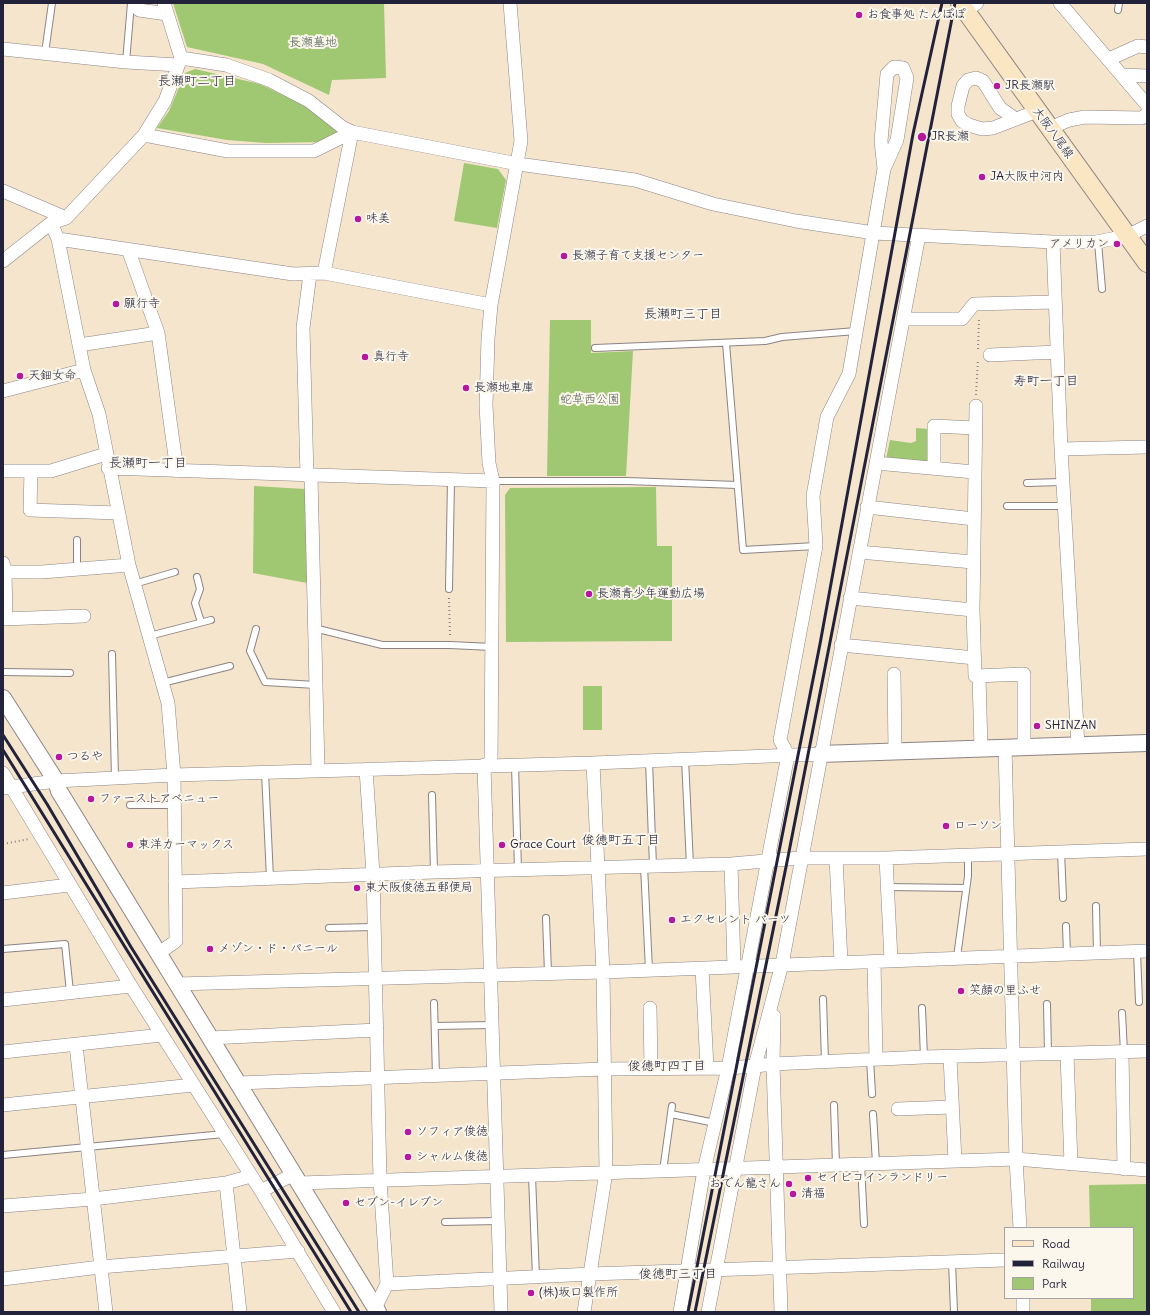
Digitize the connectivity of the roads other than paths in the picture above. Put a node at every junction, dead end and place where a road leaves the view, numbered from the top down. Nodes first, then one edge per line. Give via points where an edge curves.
1 (52, 3) edge
2 (132, 3) edge
3 (135, 3) edge
4 (510, 3) edge
5 (1060, 3) edge
6 (1118, 3) edge
7 (967, 6) edge
8 (166, 8) edge
9 (1118, 10) dead end
10 (1147, 47) edge
11 (3, 49) edge
12 (45, 53) junction
13 (1109, 59) junction
14 (179, 61) junction
15 (126, 62) junction
16 (1122, 75) junction
17 (1147, 76) edge
18 (1147, 105) edge
19 (1037, 111) junction
20 (1147, 114) edge
21 (1014, 118) junction
22 (1050, 128) junction
23 (352, 132) junction
24 (144, 135) junction
25 (518, 164) junction
26 (884, 169) junction
27 (3, 191) edge
28 (66, 218) junction
29 (52, 223) junction
30 (1147, 226) edge
31 (874, 233) junction
32 (919, 235) junction
33 (1127, 236) junction
34 (58, 239) junction
35 (1053, 242) junction
36 (1098, 242) junction
37 (128, 248) junction
38 (3, 261) edge
39 (1147, 263) edge
40 (310, 274) junction
41 (324, 274) junction
42 (1102, 289) dead end
43 (1055, 302) junction
44 (490, 305) junction
45 (903, 319) junction
46 (856, 331) junction
47 (158, 333) junction
48 (726, 343) junction
49 (79, 345) junction
50 (595, 348) dead end
51 (1057, 352) junction
52 (990, 355) dead end
53 (84, 370) junction
54 (3, 391) edge
55 (976, 406) dead end
56 (975, 428) junction
57 (1147, 447) edge
58 (1060, 449) junction
59 (106, 454) junction
60 (876, 463) junction
61 (108, 468) junction
62 (934, 468) junction
63 (3, 471) edge
64 (31, 471) junction
65 (177, 471) junction
66 (974, 472) junction
67 (309, 476) junction
68 (451, 480) junction
69 (493, 481) junction
70 (1062, 482) junction
71 (1027, 483) dead end
72 (738, 485) junction
73 (1007, 506) dead end
74 (1064, 506) junction
75 (867, 507) junction
76 (118, 512) junction
77 (974, 518) junction
78 (77, 540) dead end
79 (816, 546) junction
80 (858, 552) junction
81 (973, 562) junction
82 (129, 565) junction
83 (4, 568) edge
84 (77, 569) junction
85 (175, 572) dead end
86 (197, 577) dead end
87 (134, 584) junction
88 (449, 589) road end
89 (850, 598) junction
90 (973, 610) junction
91 (84, 616) dead end
92 (4, 619) edge
93 (211, 620) dead end
94 (201, 622) junction
95 (314, 628) junction
96 (256, 629) dead end
97 (148, 636) junction
98 (841, 645) junction
99 (492, 647) junction
100 (112, 654) dead end
101 (975, 658) junction
102 (230, 666) dead end
103 (3, 672) edge
104 (70, 673) dead end
105 (894, 674) dead end
106 (979, 676) junction
107 (162, 683) junction
108 (316, 685) junction
109 (3, 698) edge
110 (1147, 743) edge
111 (1078, 745) junction
112 (1005, 747) junction
113 (1024, 747) junction
114 (981, 748) junction
115 (895, 751) junction
116 (820, 754) junction
117 (788, 755) junction
118 (685, 759) junction
119 (649, 761) junction
120 (593, 763) junction
121 (514, 764) junction
122 (488, 765) junction
123 (366, 769) junction
124 (318, 770) junction
125 (265, 772) junction
126 (3, 773) edge
127 (174, 775) junction
128 (115, 778) junction
129 (56, 780) junction
130 (7, 787) edge
131 (432, 795) dead end
132 (130, 805) dead end
133 (174, 805) junction
134 (1147, 849) edge
135 (1061, 852) junction
136 (1008, 853) junction
137 (968, 855) junction
138 (800, 858) junction
139 (836, 858) junction
140 (886, 858) junction
141 (767, 862) junction
142 (731, 864) junction
143 (690, 865) junction
144 (649, 866) junction
145 (598, 868) junction
146 (487, 870) junction
147 (518, 870) junction
148 (434, 872) junction
149 (373, 874) junction
150 (270, 878) junction
151 (175, 882) junction
152 (69, 885) junction
153 (888, 887) junction
154 (966, 888) junction
155 (3, 893) edge
156 (1063, 898) dead end
157 (1096, 906) dead end
158 (546, 918) dead end
159 (374, 926) junction
160 (1066, 926) dead end
161 (329, 928) dead end
162 (3, 949) edge
163 (1142, 951) edge
164 (159, 953) junction
165 (1097, 953) junction
166 (1067, 954) junction
167 (1011, 955) junction
168 (957, 958) junction
169 (891, 960) junction
170 (874, 961) junction
171 (841, 962) junction
172 (734, 967) junction
173 (747, 967) junction
174 (702, 968) junction
175 (649, 970) junction
176 (780, 970) junction
177 (603, 972) junction
178 (548, 973) junction
179 (492, 975) junction
180 (376, 978) junction
181 (177, 984) junction
182 (131, 986) junction
183 (70, 992) junction
184 (823, 999) dead end
185 (3, 1000) edge
186 (1139, 1002) dead end
187 (434, 1003) dead end
188 (1047, 1004) dead end
189 (650, 1008) dead end
190 (922, 1008) dead end
191 (1122, 1013) dead end
192 (492, 1025) junction
193 (435, 1026) junction
194 (377, 1030) junction
195 (162, 1036) junction
196 (210, 1038) junction
197 (76, 1045) junction
198 (1147, 1051) edge
199 (3, 1052) edge
200 (1123, 1052) junction
201 (1014, 1054) junction
202 (1048, 1054) junction
203 (1067, 1054) junction
204 (950, 1057) junction
205 (924, 1058) junction
206 (873, 1059) junction
207 (825, 1062) junction
208 (773, 1064) junction
209 (755, 1066) junction
210 (706, 1068) junction
211 (728, 1068) junction
212 (604, 1069) junction
213 (651, 1069) junction
214 (493, 1074) junction
215 (436, 1077) junction
216 (378, 1079) junction
217 (238, 1084) junction
218 (193, 1085) junction
219 (872, 1094) dead end
220 (81, 1098) junction
221 (3, 1105) edge
222 (834, 1105) dead end
223 (672, 1106) dead end
224 (952, 1106) junction
225 (898, 1109) dead end
226 (671, 1114) junction
227 (873, 1114) dead end
228 (715, 1123) junction
229 (224, 1134) junction
230 (86, 1146) junction
231 (3, 1156) edge
232 (1016, 1159) junction
233 (954, 1161) junction
234 (876, 1163) junction
235 (836, 1164) junction
236 (861, 1164) junction
237 (1071, 1164) junction
238 (777, 1166) junction
239 (734, 1168) junction
240 (704, 1170) junction
241 (1124, 1170) junction
242 (1147, 1170) edge
243 (663, 1171) junction
244 (606, 1172) junction
245 (251, 1176) junction
246 (532, 1176) junction
247 (496, 1178) junction
248 (297, 1179) junction
249 (380, 1180) junction
250 (226, 1183) junction
251 (261, 1191) junction
252 (93, 1198) junction
253 (3, 1206) edge
254 (498, 1221) junction
255 (445, 1222) dead end
256 (864, 1224) dead end
257 (1020, 1227) edge
258 (298, 1251) junction
259 (234, 1255) junction
260 (1004, 1260) edge
261 (952, 1262) junction
262 (100, 1266) junction
263 (778, 1268) junction
264 (716, 1270) junction
265 (688, 1272) junction
266 (591, 1274) junction
267 (536, 1277) junction
268 (3, 1279) edge
269 (500, 1279) junction
270 (387, 1284) junction
271 (1023, 1299) edge
272 (376, 1310) edge
273 (106, 1312) edge
274 (240, 1312) edge
275 (334, 1312) edge
276 (501, 1312) edge
277 (584, 1312) edge
278 (680, 1312) edge
279 (708, 1312) edge
280 (781, 1312) edge
281 (954, 1312) edge
282 (1023, 1312) edge

1 - 12 lane
2 - 15 lane
3 - 8 street via 139,10
4 - 25 street via 521,141
5 - 13 street
6 - 9 lane
7 - 19 main road, 大阪八尾線
8 - 14 street
10 - 13 street via 1138,46
11 - 12 street
12 - 15 street
13 - 16 street
14 - 15 street
14 - 23 street via 226,65 269,80 309,101
14 - 24 street via 165,101
16 - 17 street
16 - 18 street
19 - 21 street
19 - 22 main road, 大阪八尾線
20 - 22 street via 1142,118 1085,117
21 - 21 street via 993,128 982,129 968,125 958,114 963,86 968,80 976,78 983,81 1000,108
22 - 33 main road, 大阪八尾線
23 - 24 street via 314,151 228,151
23 - 25 street
23 - 41 street
24 - 28 street
25 - 31 street via 636,180 713,204 796,221
25 - 44 street
26 - 26 street via 882,141 887,74 894,67 904,68 906,78 897,140
26 - 31 street
27 - 28 street
28 - 29 street
29 - 34 street
29 - 38 street
30 - 33 street
31 - 32 street
31 - 46 street
32 - 35 street
32 - 45 street
33 - 36 street
33 - 39 main road, 大阪八尾線
34 - 37 street
34 - 49 street
35 - 36 street
35 - 43 street
36 - 42 lane
37 - 40 street via 294,274
37 - 47 street
40 - 41 street
40 - 67 street via 304,328
41 - 44 street
43 - 45 street via 974,304 962,318
43 - 51 street
44 - 69 street via 486,405 489,463
45 - 60 street
46 - 48 lane
46 - 79 street via 849,374 828,416 813,496
47 - 49 street
47 - 65 street
48 - 50 lane
48 - 72 lane
49 - 53 street
51 - 52 street
51 - 58 street
53 - 54 street
53 - 59 street via 99,414
55 - 56 street
56 - 62 street via 934,426
56 - 66 street
57 - 58 street
58 - 70 street
59 - 61 street
59 - 64 street via 51,471
60 - 62 street
60 - 75 street
61 - 65 street
61 - 76 street
62 - 66 street
63 - 64 street
64 - 76 street via 30,510
65 - 67 street
66 - 77 street
67 - 68 street
67 - 95 street
68 - 69 street
68 - 88 lane
69 - 72 lane via 627,481
69 - 99 street
70 - 71 lane
70 - 74 street
72 - 79 lane via 743,550
73 - 74 lane
74 - 111 street
75 - 77 street
75 - 80 street
76 - 82 street
77 - 81 street
78 - 84 lane
79 - 117 street via 780,740
80 - 81 street
80 - 89 street
81 - 90 street
82 - 84 street
82 - 87 street
83 - 84 street via 42,572
83 - 92 street
85 - 87 lane
86 - 94 lane via 200,589 195,603
87 - 97 street
89 - 90 street
89 - 98 street
90 - 101 street
91 - 92 street
93 - 94 lane
94 - 97 lane
95 - 99 lane via 382,645
95 - 108 street
96 - 108 lane via 250,652 265,682
97 - 107 street
98 - 101 street
98 - 116 street
99 - 122 street
100 - 128 lane
101 - 106 street via 975,676
102 - 107 lane
103 - 104 lane
105 - 115 street
106 - 113 street via 1024,674
106 - 114 street
107 - 127 street via 168,703
108 - 124 street
109 - 129 street
110 - 111 street
111 - 113 street
112 - 113 street
112 - 114 street
112 - 136 street
114 - 115 street
115 - 116 street
116 - 117 street
116 - 138 street
117 - 118 street
117 - 141 street
118 - 119 street
118 - 143 lane
119 - 120 street
119 - 144 lane
120 - 121 street
120 - 145 street
121 - 122 street
121 - 147 lane
122 - 123 street
122 - 146 street
123 - 124 street
123 - 149 street
124 - 125 street
125 - 127 street
125 - 150 lane
126 - 130 street
127 - 128 street
127 - 133 street
128 - 129 street
129 - 130 street
129 - 164 street via 59,791
130 - 152 street
131 - 148 lane
132 - 133 lane
133 - 151 street
134 - 135 street
135 - 136 street
135 - 156 lane
136 - 137 street
136 - 167 street
137 - 140 street
137 - 154 lane
138 - 139 street
138 - 141 street
138 - 176 street
139 - 140 street
139 - 171 street
140 - 153 street
141 - 142 street
141 - 173 street
142 - 143 street
142 - 172 street
143 - 144 street
144 - 145 street
144 - 175 lane
145 - 147 street
145 - 177 street
146 - 147 street
146 - 148 street
146 - 179 street
148 - 149 street
149 - 150 street
149 - 159 street
150 - 151 street
151 - 164 street via 176,941
152 - 155 street
152 - 182 street
153 - 154 lane
153 - 169 street
154 - 168 lane
157 - 165 lane
158 - 178 lane
159 - 161 lane
159 - 180 street
160 - 166 lane
162 - 183 lane via 65,944
163 - 165 street
163 - 186 lane
164 - 181 street
165 - 166 street
166 - 167 street
167 - 168 street
167 - 201 street
168 - 169 street
169 - 170 street
170 - 171 street
170 - 206 street
171 - 176 street
172 - 173 street
172 - 174 street
173 - 176 street
173 - 211 street
174 - 175 street
174 - 210 street
175 - 177 street
176 - 208 street via 774,1014
176 - 209 street
177 - 178 street
177 - 212 street
178 - 179 street
179 - 180 street
179 - 192 street
180 - 181 street
180 - 194 street
181 - 196 street
182 - 183 street
182 - 195 street
183 - 185 street
184 - 207 lane
187 - 193 lane
188 - 202 lane
189 - 213 street
190 - 205 lane
191 - 200 lane
192 - 193 lane
192 - 214 street
193 - 215 lane
194 - 196 street
194 - 216 street
195 - 197 street
195 - 218 street
196 - 217 street
197 - 199 street
197 - 220 street
198 - 200 street
200 - 203 street
200 - 241 street
201 - 202 street
201 - 204 street
201 - 232 street
202 - 203 street
203 - 237 street
204 - 205 street
204 - 224 street
205 - 206 street
206 - 207 street
206 - 219 lane
207 - 208 street
208 - 209 street
208 - 238 street
209 - 211 street
209 - 239 street
210 - 211 street
210 - 213 street
211 - 228 street
212 - 213 street
212 - 214 street
212 - 244 street
214 - 215 street
214 - 247 street
215 - 216 street
216 - 217 street
216 - 249 street
217 - 248 street
218 - 220 street
218 - 229 street
220 - 221 street
220 - 230 street
222 - 235 lane
223 - 226 lane
224 - 225 street
224 - 233 street
226 - 228 lane
226 - 243 lane
227 - 234 lane
228 - 240 street
229 - 230 lane
229 - 245 street
230 - 231 lane
230 - 252 street
232 - 233 street
232 - 237 street
232 - 257 street
233 - 234 street
234 - 236 street
235 - 236 street
235 - 238 street
236 - 256 lane
237 - 241 street
238 - 239 street
238 - 263 street
239 - 240 street
239 - 264 street
240 - 243 street
240 - 265 street
241 - 242 street
243 - 244 street
244 - 246 street
244 - 266 street
245 - 250 street
245 - 251 street
246 - 247 street
246 - 267 lane
247 - 249 street
247 - 254 street
248 - 249 street
248 - 251 street
248 - 272 street
249 - 270 street
250 - 252 street
250 - 259 street
251 - 258 street
252 - 253 street
252 - 262 street
254 - 255 lane
254 - 269 street
258 - 259 street
258 - 275 street
259 - 262 street
259 - 274 street
260 - 261 street
261 - 263 street
261 - 281 lane
262 - 268 street
262 - 273 street
263 - 264 street
263 - 280 street
264 - 265 street
264 - 279 street
265 - 266 street
265 - 278 street
266 - 267 street
266 - 277 street
267 - 269 street
269 - 270 street
269 - 276 street
270 - 272 street
271 - 282 street

